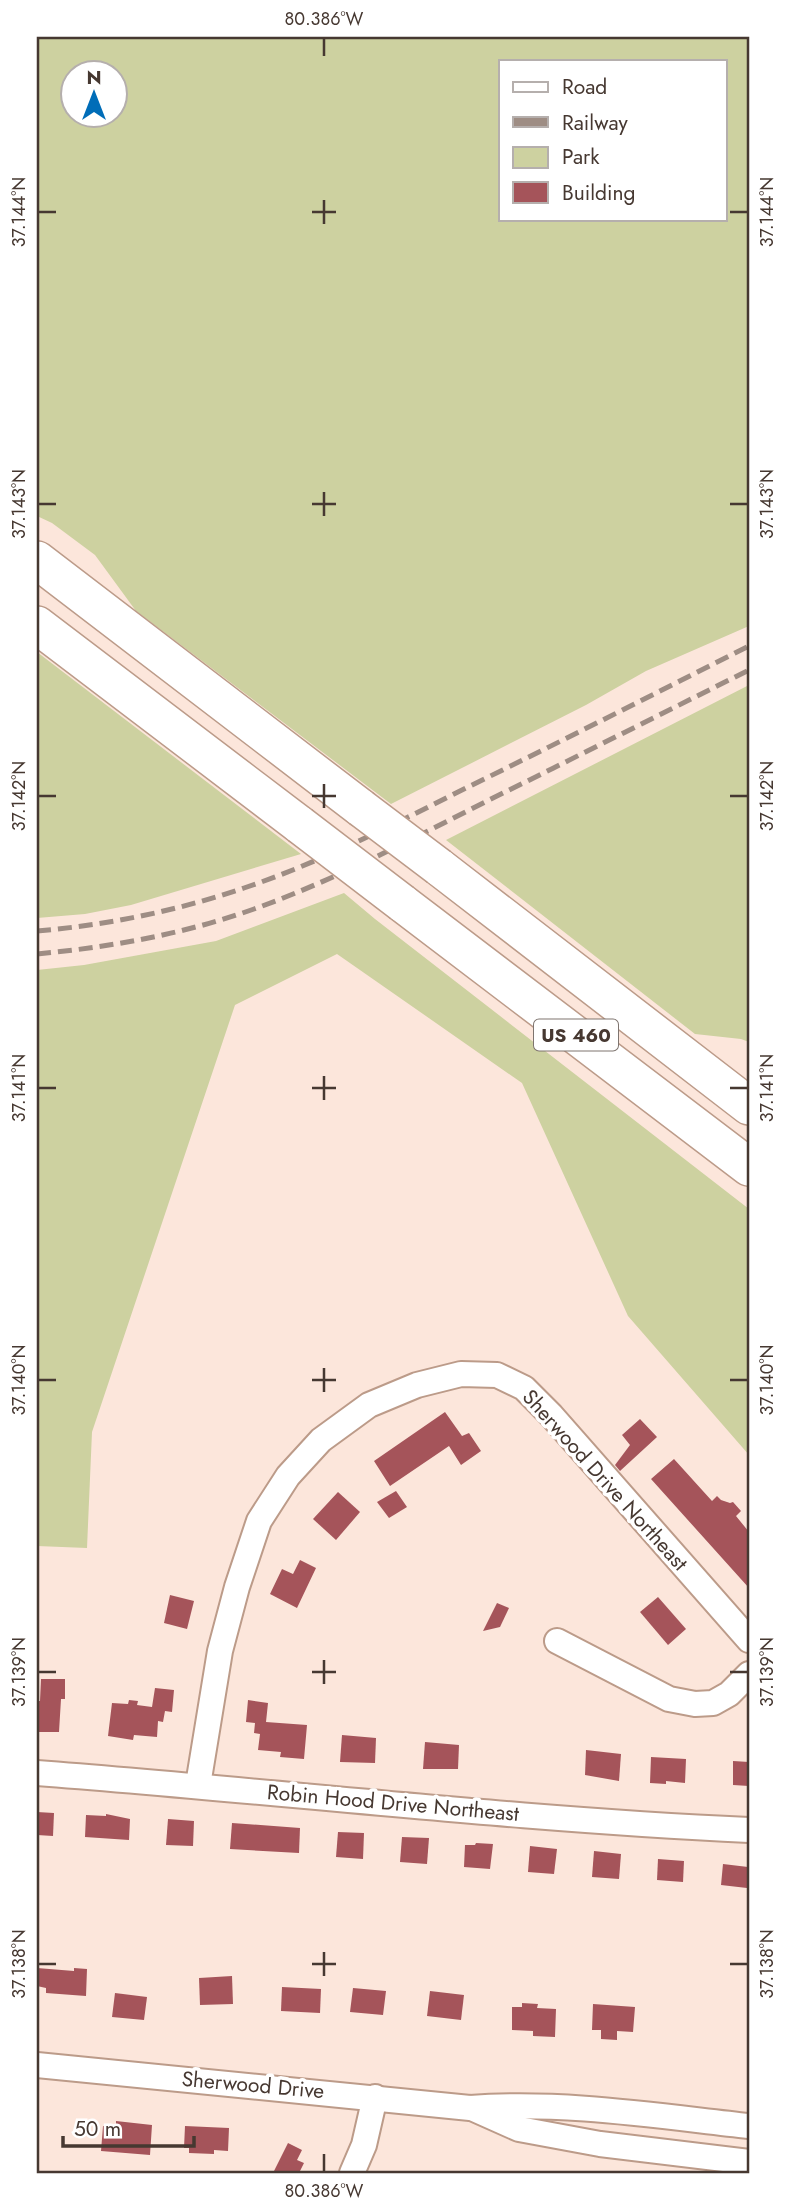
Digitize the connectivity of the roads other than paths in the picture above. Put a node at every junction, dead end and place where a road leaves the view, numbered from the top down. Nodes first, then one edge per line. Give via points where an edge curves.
1 (37, 560) edge
2 (37, 625) edge
3 (749, 1106) edge
4 (749, 1167) edge
5 (749, 1640) edge
6 (557, 1641) dead end
7 (749, 1674) edge
8 (37, 1773) edge
9 (198, 1785) junction
10 (749, 1830) edge
11 (37, 2065) edge
12 (375, 2097) junction
13 (470, 2108) junction
14 (749, 2126) edge
15 (749, 2162) edge
16 (352, 2173) edge

1 - 3 highway, US 460, bridge
2 - 4 highway, US 460, bridge
5 - 9 street, Sherwood Drive Northeast via 524,1388 496,1375 461,1374 417,1385 369,1405 321,1440 288,1476 259,1521 219,1651
6 - 7 street via 669,1699 695,1704 713,1703
8 - 9 street, Robin Hood Drive Northeast
9 - 10 street, Robin Hood Drive Northeast
11 - 12 street, Sherwood Drive
12 - 13 street, Sherwood Drive
12 - 16 street
13 - 14 street, Sherwood Drive via 517,2104
13 - 15 street, Sherwood Drive via 519,2129

